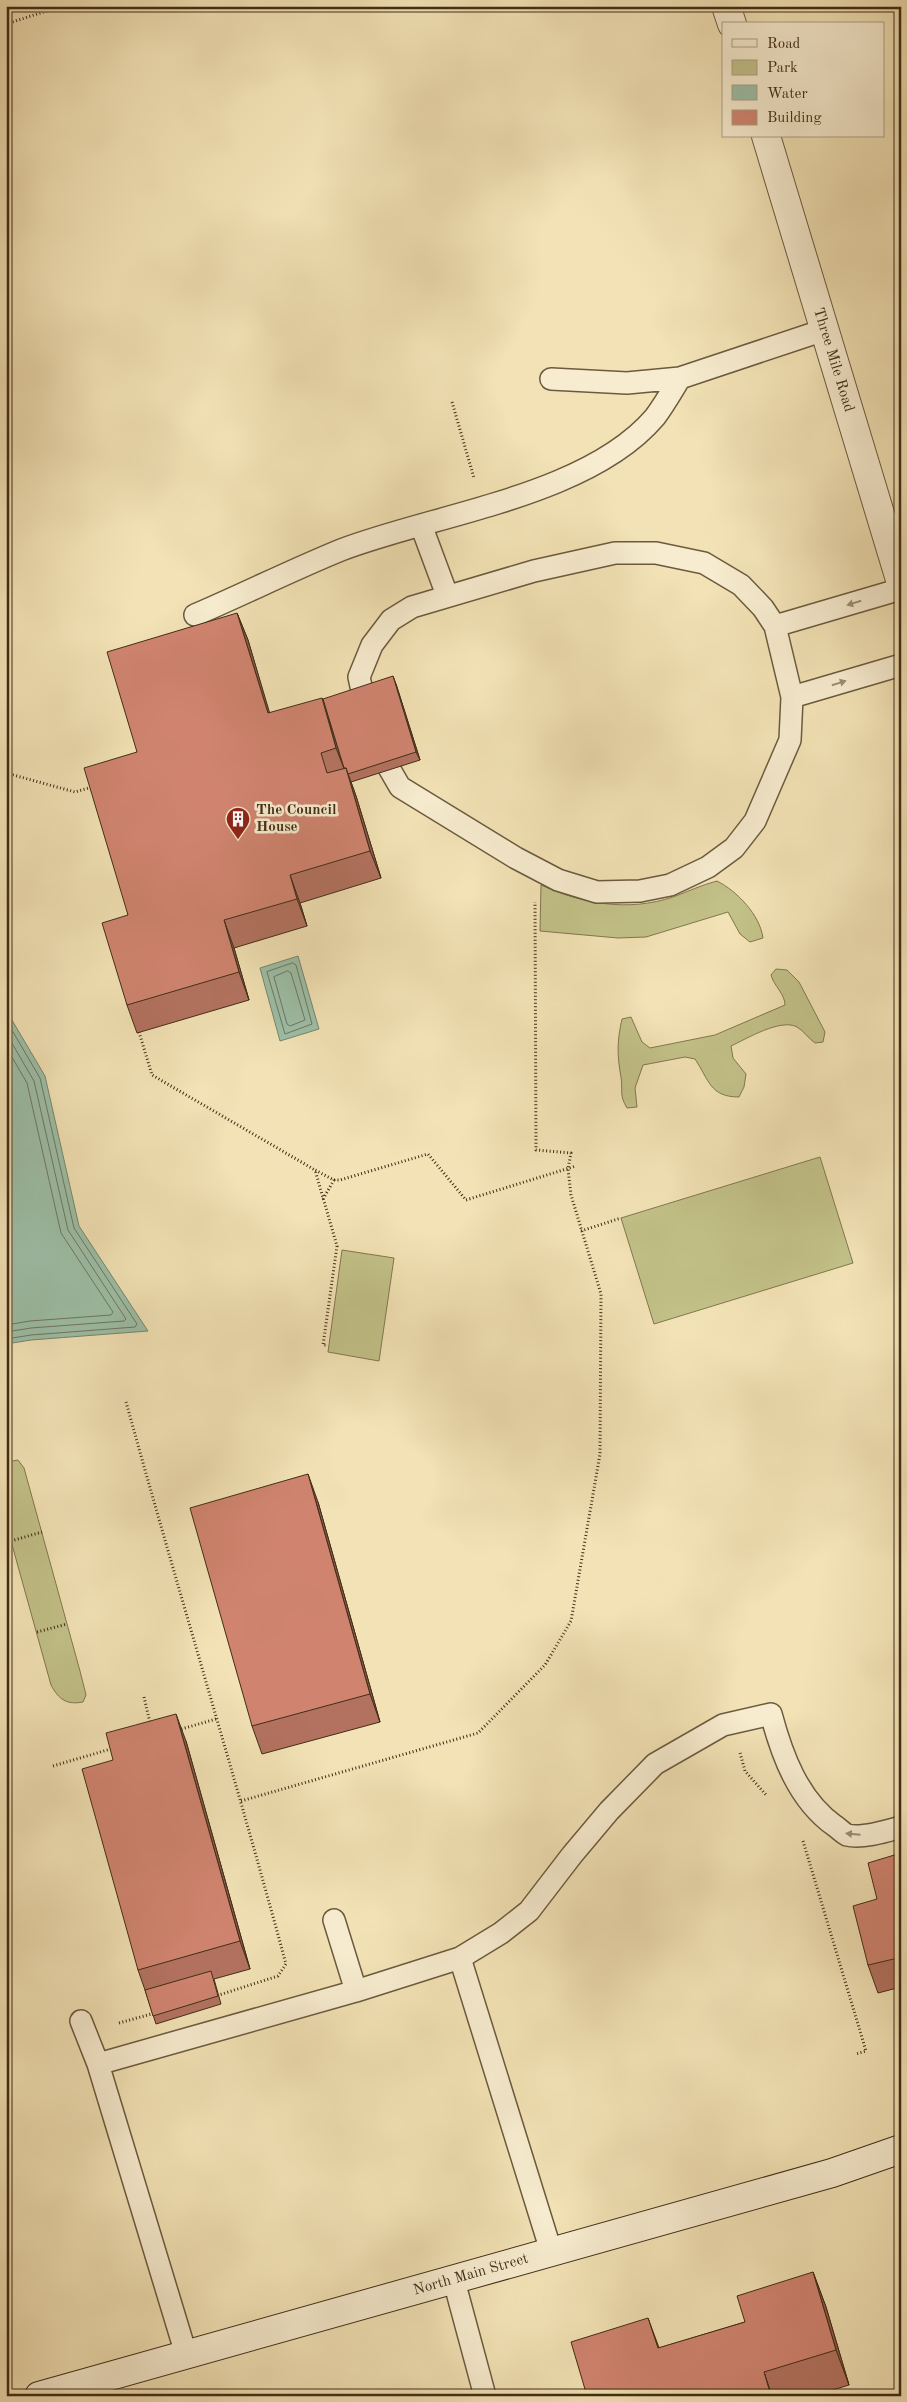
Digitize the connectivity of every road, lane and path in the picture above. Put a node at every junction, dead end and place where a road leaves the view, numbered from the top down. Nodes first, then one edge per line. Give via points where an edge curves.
1 (62, 6) edge
2 (726, 6) edge
3 (731, 22) edge
4 (6, 24) edge
5 (767, 138) edge
6 (824, 330) junction
7 (680, 378) junction
8 (551, 379) dead end
9 (452, 402) dead end
10 (482, 506) junction
11 (421, 525) junction
12 (901, 583) edge
13 (901, 589) edge
14 (447, 595) junction
15 (195, 615) dead end
16 (775, 626) junction
17 (901, 665) edge
18 (792, 697) junction
19 (6, 774) edge
20 (101, 784) edge
21 (139, 1032) edge
22 (576, 1166) dead end
23 (568, 1168) junction
24 (315, 1170) junction
25 (334, 1180) junction
26 (323, 1199) junction
27 (621, 1218) dead end
28 (581, 1232) junction
29 (328, 1346) dead end
30 (126, 1402) dead end
31 (42, 1532) dead end
32 (11, 1541) dead end
33 (67, 1624) dead end
34 (36, 1632) dead end
35 (144, 1697) dead end
36 (216, 1719) junction
37 (732, 1722) junction
38 (152, 1729) edge
39 (171, 1732) edge
40 (117, 1747) edge
41 (53, 1766) dead end
42 (770, 1799) dead end
43 (242, 1801) junction
44 (901, 1827) edge
45 (801, 1834) dead end
46 (334, 1920) dead end
47 (460, 1958) junction
48 (356, 1991) junction
49 (210, 1997) edge
50 (161, 2011) edge
51 (81, 2021) dead end
52 (120, 2023) dead end
53 (856, 2054) dead end
54 (98, 2064) junction
55 (901, 2149) edge
56 (551, 2251) junction
57 (454, 2281) junction
58 (186, 2354) junction
59 (68, 2392) edge
60 (39, 2396) edge
61 (484, 2396) edge

1 - 4 path
2 - 3 main road
5 - 6 main road, Three Mile Road
6 - 7 lane
6 - 12 main road, Three Mile Road
7 - 8 lane via 627,383
7 - 10 lane via 655,417 618,448 580,472
9 - 10 path
10 - 11 lane
11 - 14 lane
11 - 15 lane via 341,550
13 -> 16 lane
14 - 16 lane via 534,570 615,553 656,553 704,563 741,584
14 - 18 lane via 412,607 391,620 372,645 359,677 367,714 382,756 400,786 558,880 597,892 640,891 670,885 708,867 734,848 754,821 790,740
16 - 18 lane
18 -> 17 lane
19 - 20 path via 75,792
21 - 24 path via 152,1075
22 - 23 path
23 - 25 path via 466,1200 428,1154
23 - 28 path
24 - 25 path
24 - 26 path
25 - 26 path
26 - 29 path via 337,1246 323,1345
27 - 28 path
28 - 43 path via 600,1294 600,1454 567,1629 545,1665 478,1733
30 - 36 path
31 - 32 path
33 - 34 path
35 - 38 path
36 - 39 path
36 - 43 path
37 - 42 path via 745,1771
44 -> 37 lane via 873,1834 848,1835 823,1818 796,1782 779,1744 771,1714
37 - 47 lane via 655,1764 603,1818 529,1911
40 - 41 path
43 - 49 path via 286,1964 278,1976
45 - 53 path via 866,2051
46 - 48 lane
47 - 48 lane
47 - 56 lane
48 - 54 lane
50 - 52 path
51 - 54 lane
54 - 58 lane
55 - 56 main road, North Main Street via 832,2173
56 - 57 main road, North Main Street
57 - 58 main road, North Main Street
57 - 61 lane
58 - 59 main road, North Main Street
59 - 60 main road, North Main Street

